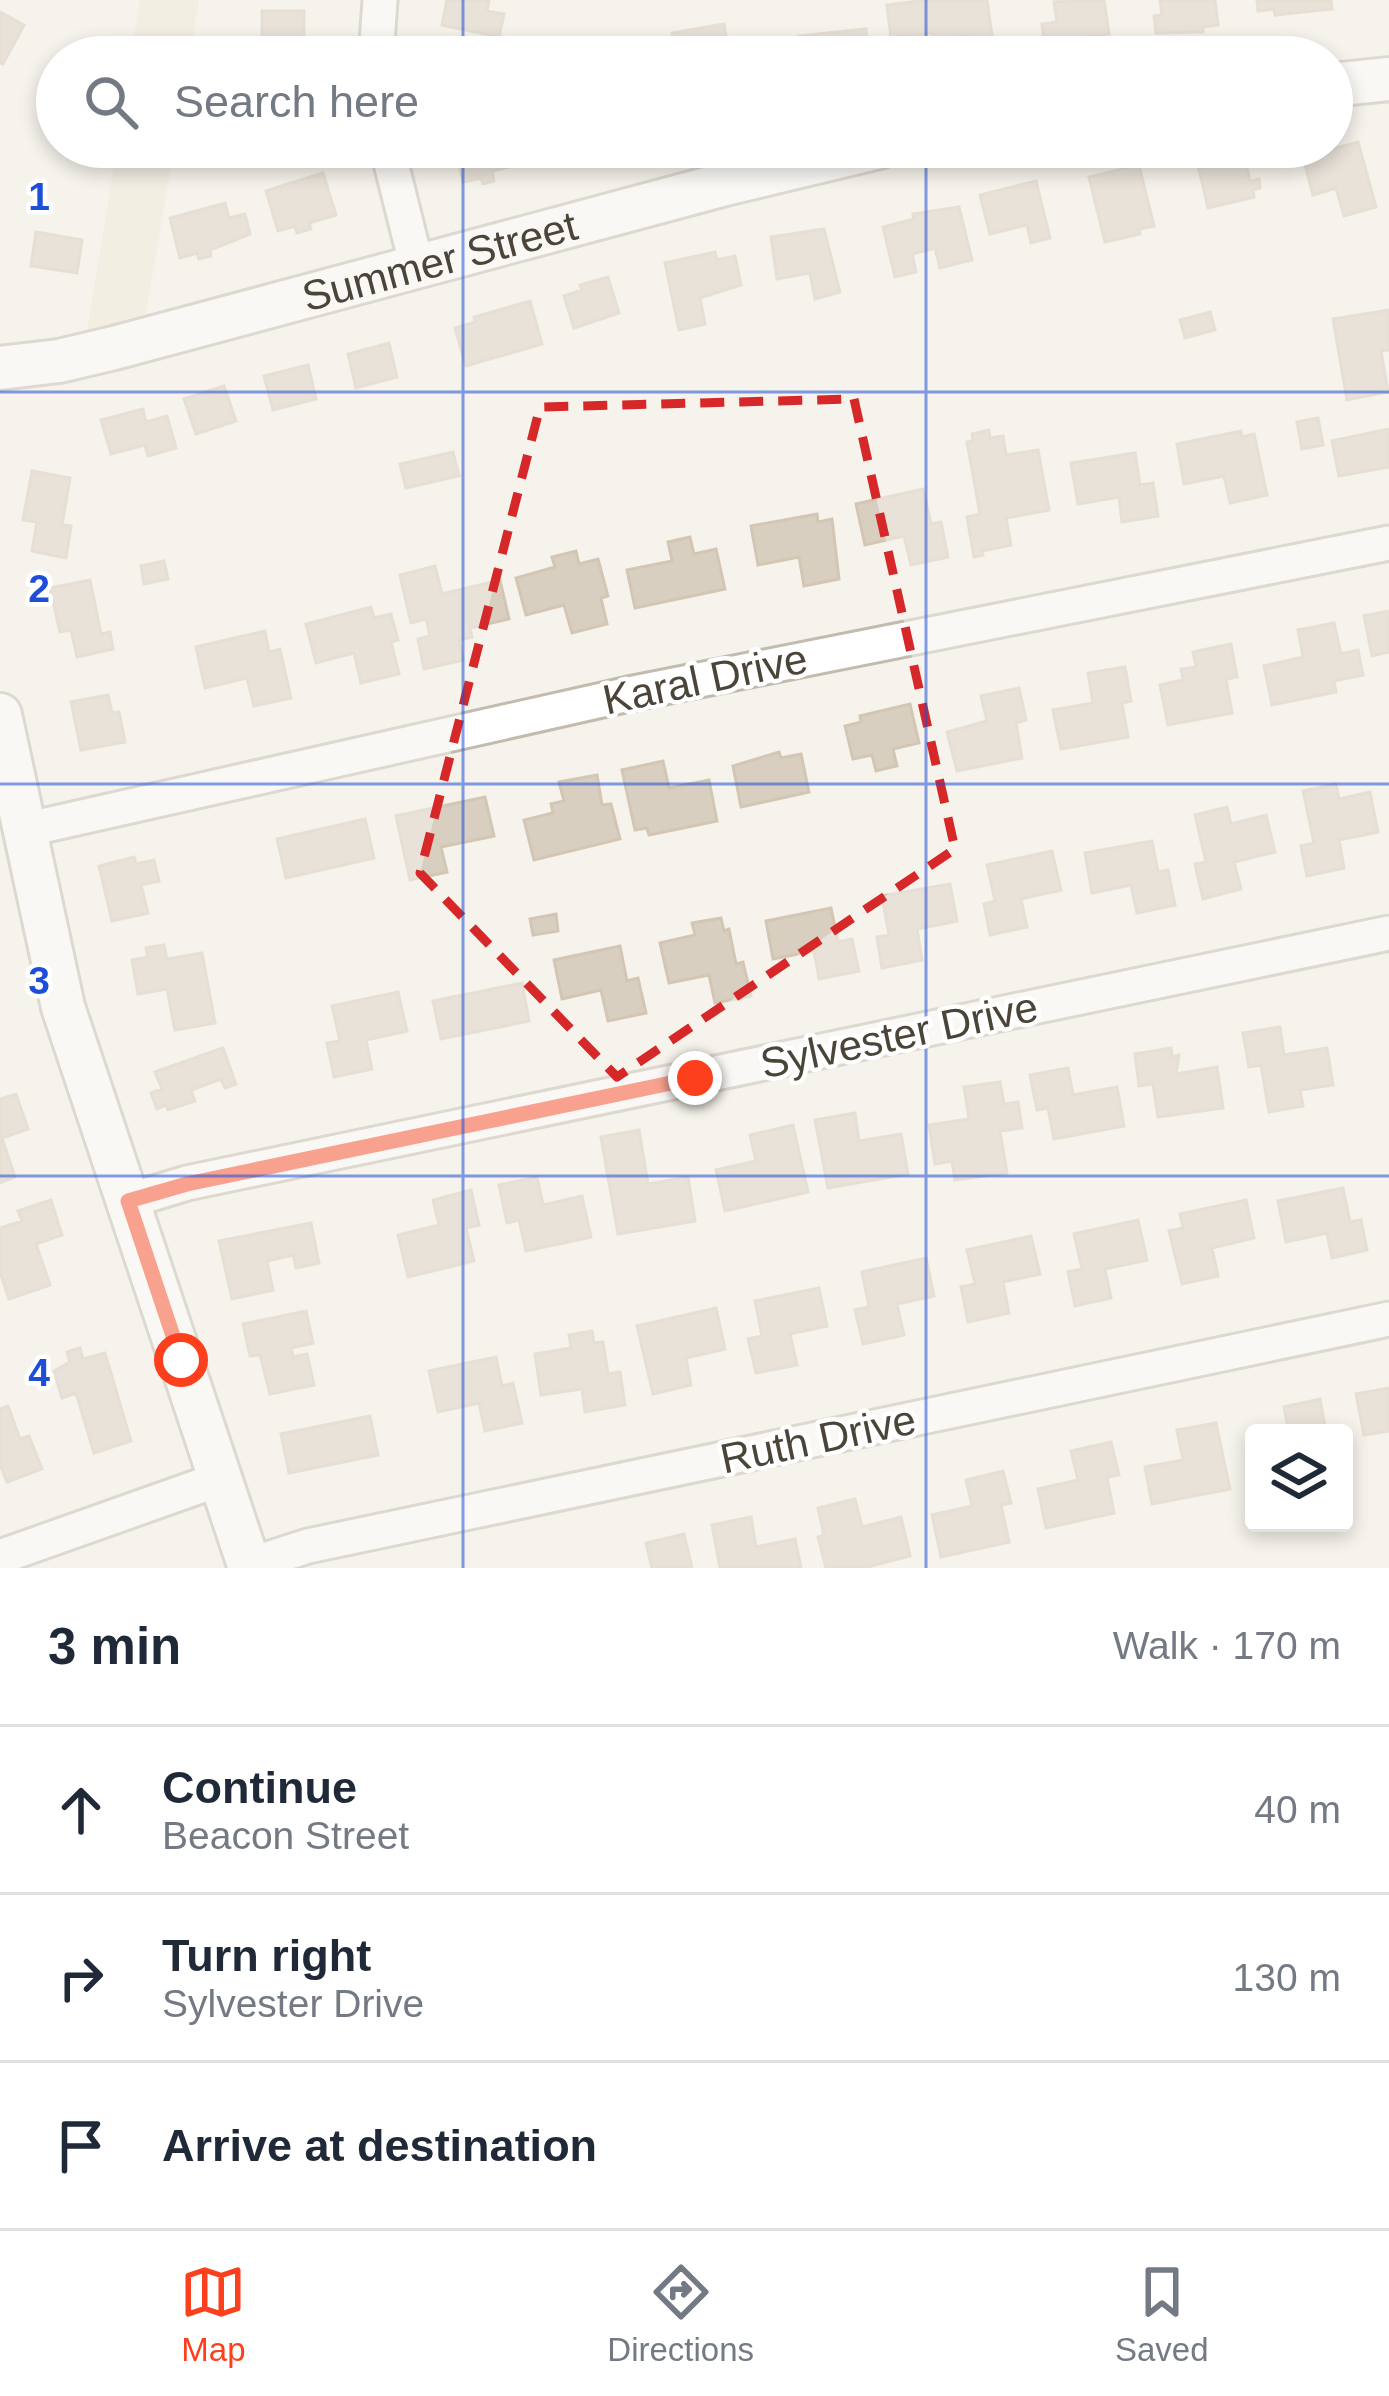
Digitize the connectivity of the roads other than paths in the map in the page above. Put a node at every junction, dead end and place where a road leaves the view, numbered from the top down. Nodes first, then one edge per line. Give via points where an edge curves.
1 (380, 0) edge
2 (377, 36) edge
3 (1389, 80) edge
4 (1353, 83) edge
5 (392, 168) edge
6 (797, 168) edge
7 (417, 266) junction
8 (0, 368) edge
9 (1389, 543) edge
10 (0, 715) edge
11 (24, 830) junction
12 (1389, 933) edge
13 (128, 1201) junction
14 (1389, 1319) edge
15 (220, 1479) junction
16 (0, 1557) edge
17 (249, 1567) edge

1 - 2 street
3 - 4 street
5 - 7 street
6 - 7 street, Summer Street
7 - 8 street, Summer Street via 114,348
9 - 11 street, Karal Drive via 668,686
10 - 11 street
11 - 13 street via 63,1007
12 - 13 street, Sylvester Drive
13 - 15 street
14 - 17 street, Ruth Drive via 308,1546
15 - 16 street
15 - 17 street

